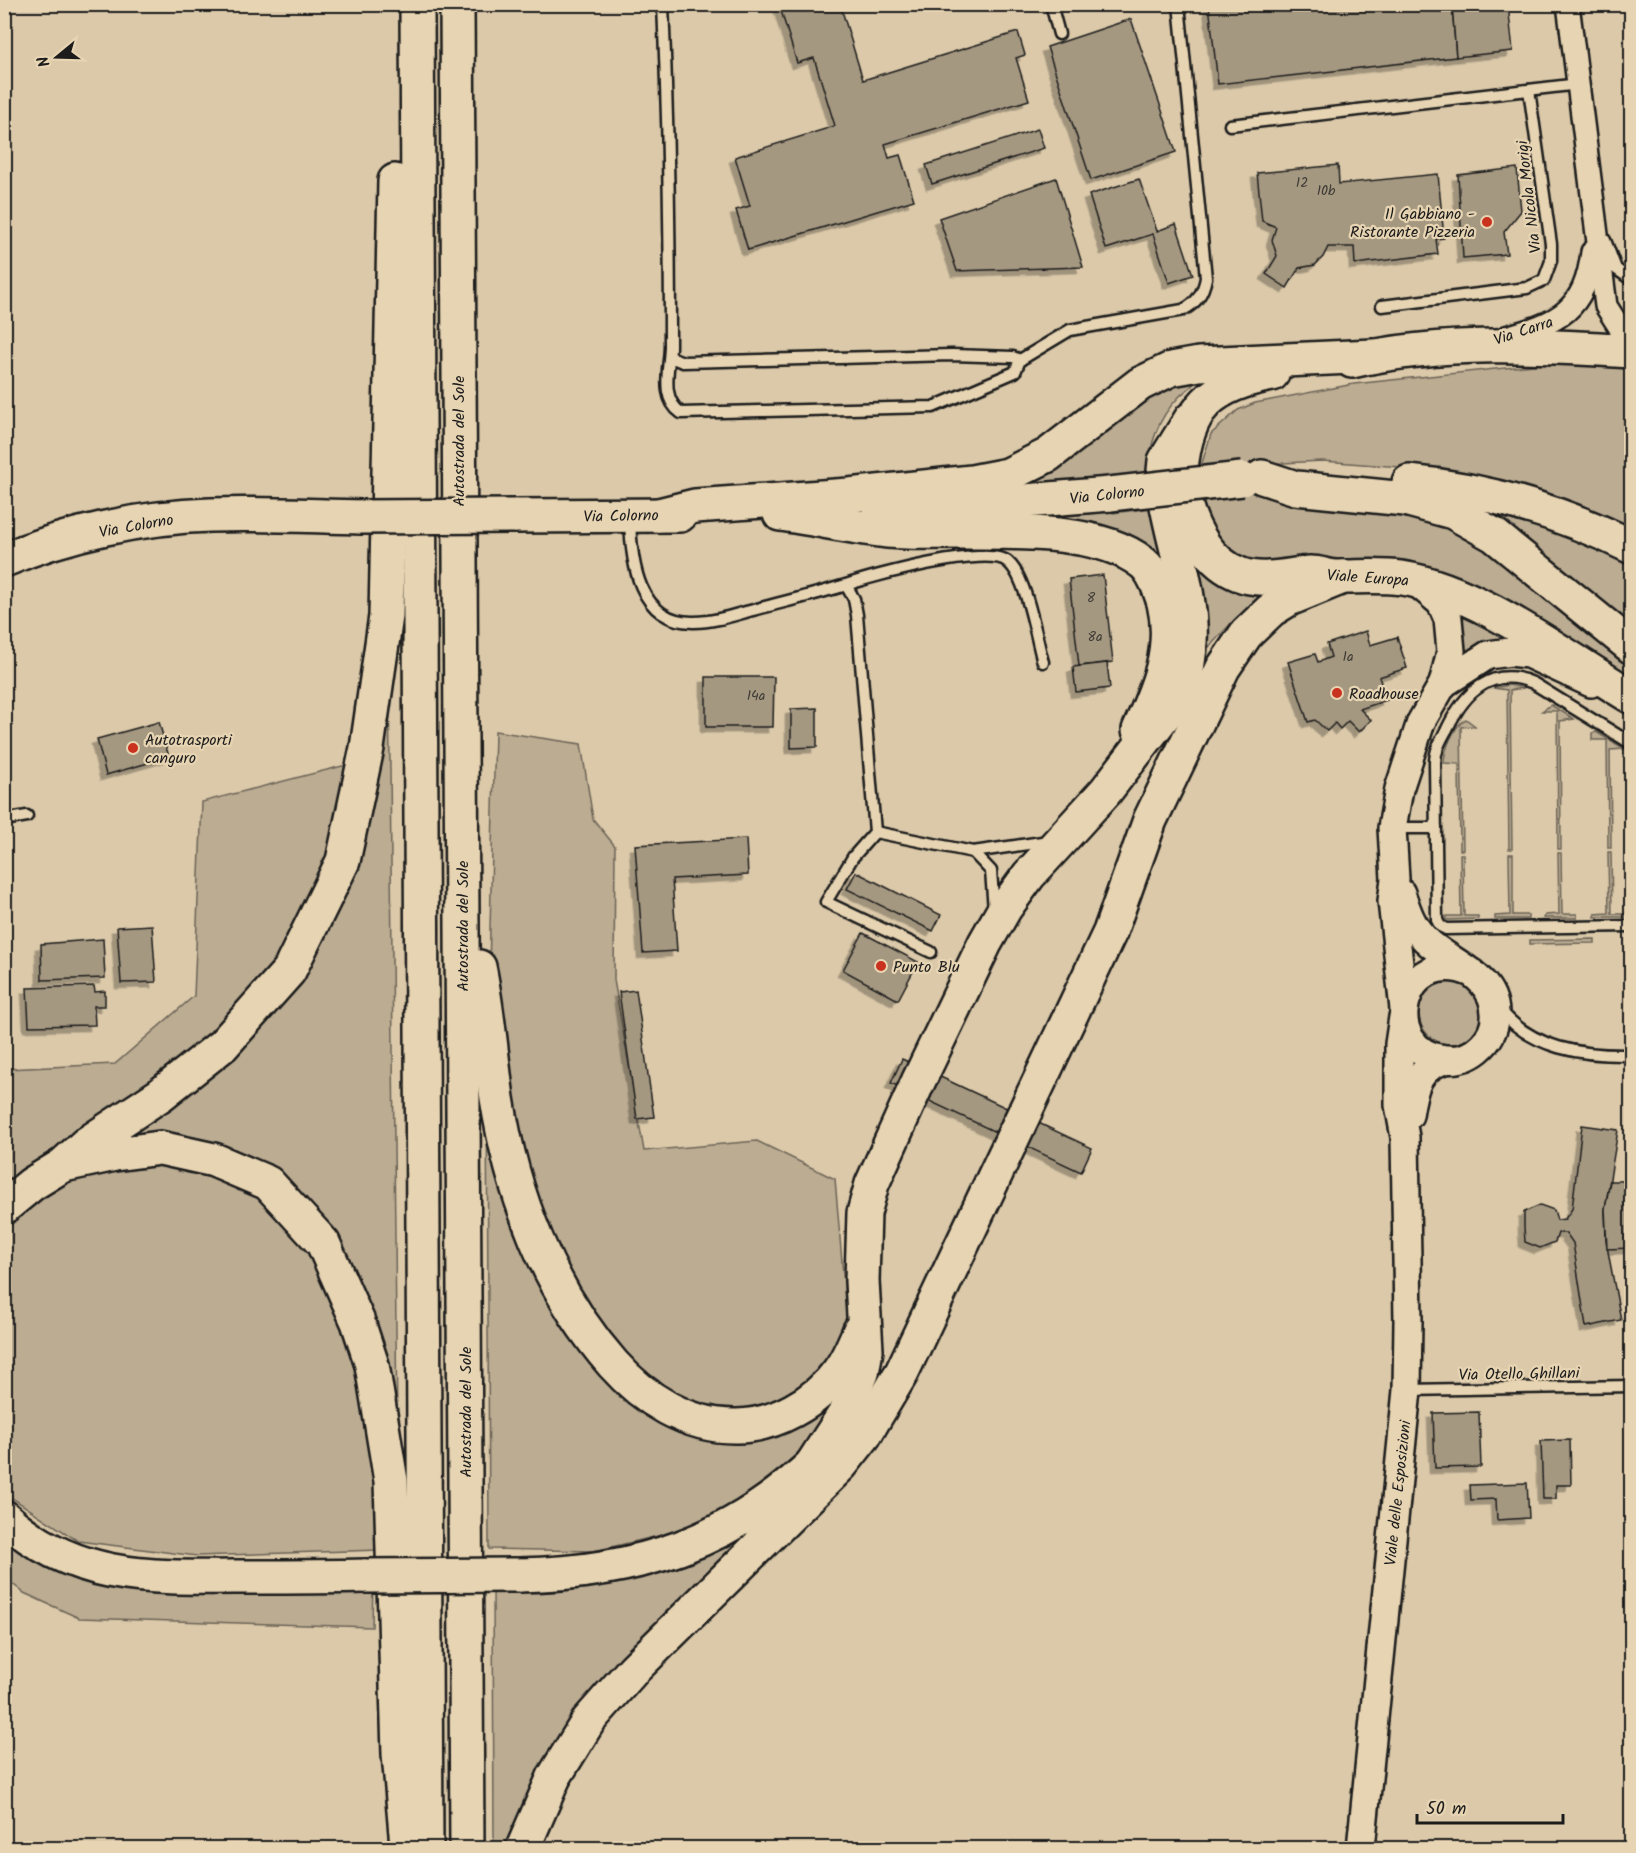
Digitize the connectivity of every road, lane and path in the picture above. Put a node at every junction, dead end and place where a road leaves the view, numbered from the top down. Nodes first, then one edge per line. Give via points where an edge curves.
1 (417, 4) edge
2 (457, 4) edge
3 (663, 4) edge
4 (1051, 4) edge
5 (1179, 4) edge
6 (1568, 4) edge
7 (1059, 34) dead end
8 (1580, 84) junction
9 (1529, 90) junction
10 (417, 123) junction
11 (1230, 125) dead end
12 (1596, 219) junction
13 (1632, 280) edge
14 (1382, 306) dead end
15 (1632, 336) edge
16 (1448, 349) junction
17 (1632, 351) edge
18 (1374, 356) junction
19 (670, 357) junction
20 (1020, 360) junction
21 (1172, 470) dead end
22 (1252, 478) junction
23 (780, 514) junction
24 (644, 515) junction
25 (1632, 547) edge
26 (4, 560) edge
27 (1343, 577) junction
28 (1415, 581) junction
29 (846, 585) junction
30 (1632, 647) edge
31 (1043, 662) dead end
32 (1443, 684) junction
33 (1632, 698) edge
34 (1632, 744) edge
35 (1117, 777) junction
36 (27, 816) dead end
37 (4, 820) edge
38 (1392, 828) junction
39 (1436, 828) junction
40 (875, 832) junction
41 (1061, 839) junction
42 (973, 852) junction
43 (1395, 876) junction
44 (995, 925) junction
45 (1632, 926) edge
46 (462, 927) junction
47 (931, 952) dead end
48 (1472, 973) junction
49 (1493, 999) junction
50 (1403, 1013) junction
51 (1632, 1055) edge
52 (1449, 1059) junction
53 (1405, 1137) junction
54 (63, 1165) junction
55 (4, 1207) edge
56 (862, 1316) junction
57 (1632, 1386) edge
58 (1407, 1390) junction
59 (884, 1402) junction
60 (813, 1463) junction
61 (4, 1517) edge
62 (409, 1848) edge
63 (426, 1848) edge
64 (467, 1848) edge
65 (523, 1848) edge
66 (1360, 1848) edge

1 - 10 main road
2 - 46 main road, Autostrada del Sole
3 - 19 lane
4 - 7 lane
5 - 20 lane via 1204,288 1193,305 1183,310 1070,330
6 - 8 street, Via Carra
8 - 9 lane
8 - 12 street, Via Carra
9 - 11 lane
9 - 14 lane, Via Nicola Morigi via 1551,244 1551,261 1544,280 1527,288
10 - 54 main road via 395,181 386,616 367,748 343,861 289,970 223,1045
10 - 63 main road
12 - 13 lane via 1617,269
12 - 15 street, Via Carra via 1606,306 1620,328
12 - 16 street, Via Carra via 1589,276 1577,302 1559,319 1503,338
16 - 17 main road via 1561,346
16 - 18 main road
18 - 21 main road via 1239,382 1214,395 1191,420 1165,461
18 - 24 main road via 1199,364 1171,369 1130,391 1038,462 997,478 849,495 695,506
19 - 20 lane via 683,362 952,355
19 - 20 lane via 668,394 681,413 933,407 1015,372
22 - 23 main road, Via Colorno, bridge via 903,512
22 - 25 main road via 1353,477 1465,490 1541,510
22 - 30 main road via 1296,488 1405,499 1453,512 1494,535
23 - 24 main road, Via Colorno
23 - 35 main road via 888,531 976,531 1081,539 1113,548 1144,564 1162,596 1169,645 1153,699
24 - 26 main road, Via Colorno, bridge via 209,515 166,519 67,539
24 - 29 lane via 631,554 638,581 655,607 671,618 692,622 717,619
27 - 28 main road, Viale Europa
27 - 35 main road, Viale Europa via 1313,573 1260,578 1239,574 1210,553 1176,505 1192,625 1188,668 1179,696
27 - 59 main road via 1271,610 1246,634 1222,668 1153,812 1110,932 902,1372
28 - 32 street, Viale delle Esposizioni via 1441,603 1448,619 1451,651
28 - 33 main road, Viale Europa via 1454,592 1478,604
29 - 31 lane via 964,558 1002,558 1017,574
29 - 40 lane via 857,615
32 - 33 street, Viale delle Esposizioni via 1488,655 1510,652 1528,654 1562,672
32 - 38 street, Viale delle Esposizioni via 1421,722 1410,753
34 - 39 lane via 1533,683 1510,676 1487,680 1458,708 1437,749
35 - 41 main road
36 - 37 lane
38 - 39 lane
38 - 43 street, Viale delle Esposizioni
39 - 45 lane via 1437,920 1443,928
40 - 42 lane
40 - 47 lane via 853,856 826,902
41 - 42 lane
41 - 44 main road via 1029,875
42 - 44 lane via 991,871
43 - 48 street, Viale delle Esposizioni via 1420,934
43 - 50 street, Viale delle Esposizioni via 1392,901
44 - 56 main road via 872,1184 862,1230
46 - 56 main road via 479,969 498,1101 537,1243 573,1312 621,1373 658,1403 685,1416 710,1424 752,1425 794,1408 831,1381 846,1360
46 - 64 main road, Autostrada del Sole
48 - 49 street, Viale delle Esposizioni via 1486,985
48 - 50 street, Viale delle Esposizioni via 1449,967 1427,973 1411,988
49 - 51 lane via 1515,1024 1544,1042 1589,1054
49 - 52 street, Viale delle Esposizioni via 1496,1017 1488,1039 1471,1054
50 - 52 street, Viale delle Esposizioni via 1411,1038 1421,1050
50 - 53 street, Viale delle Esposizioni via 1399,1105
52 - 53 street, Viale delle Esposizioni via 1431,1066 1417,1081
53 - 58 street, Viale delle Esposizioni
54 - 55 main road
54 - 62 main road via 160,1148 214,1160 268,1183 322,1244 358,1322 372,1365 391,1481 399,1754
56 - 60 main road via 866,1350 859,1386
57 - 58 lane, Via Otello Ghillani
58 - 66 street, Viale delle Esposizioni
59 - 60 main road
59 - 65 main road via 861,1442 841,1465 603,1703 559,1767
60 - 61 main road, bridge via 754,1512 678,1550 612,1568 519,1575 168,1577 119,1573 59,1555

